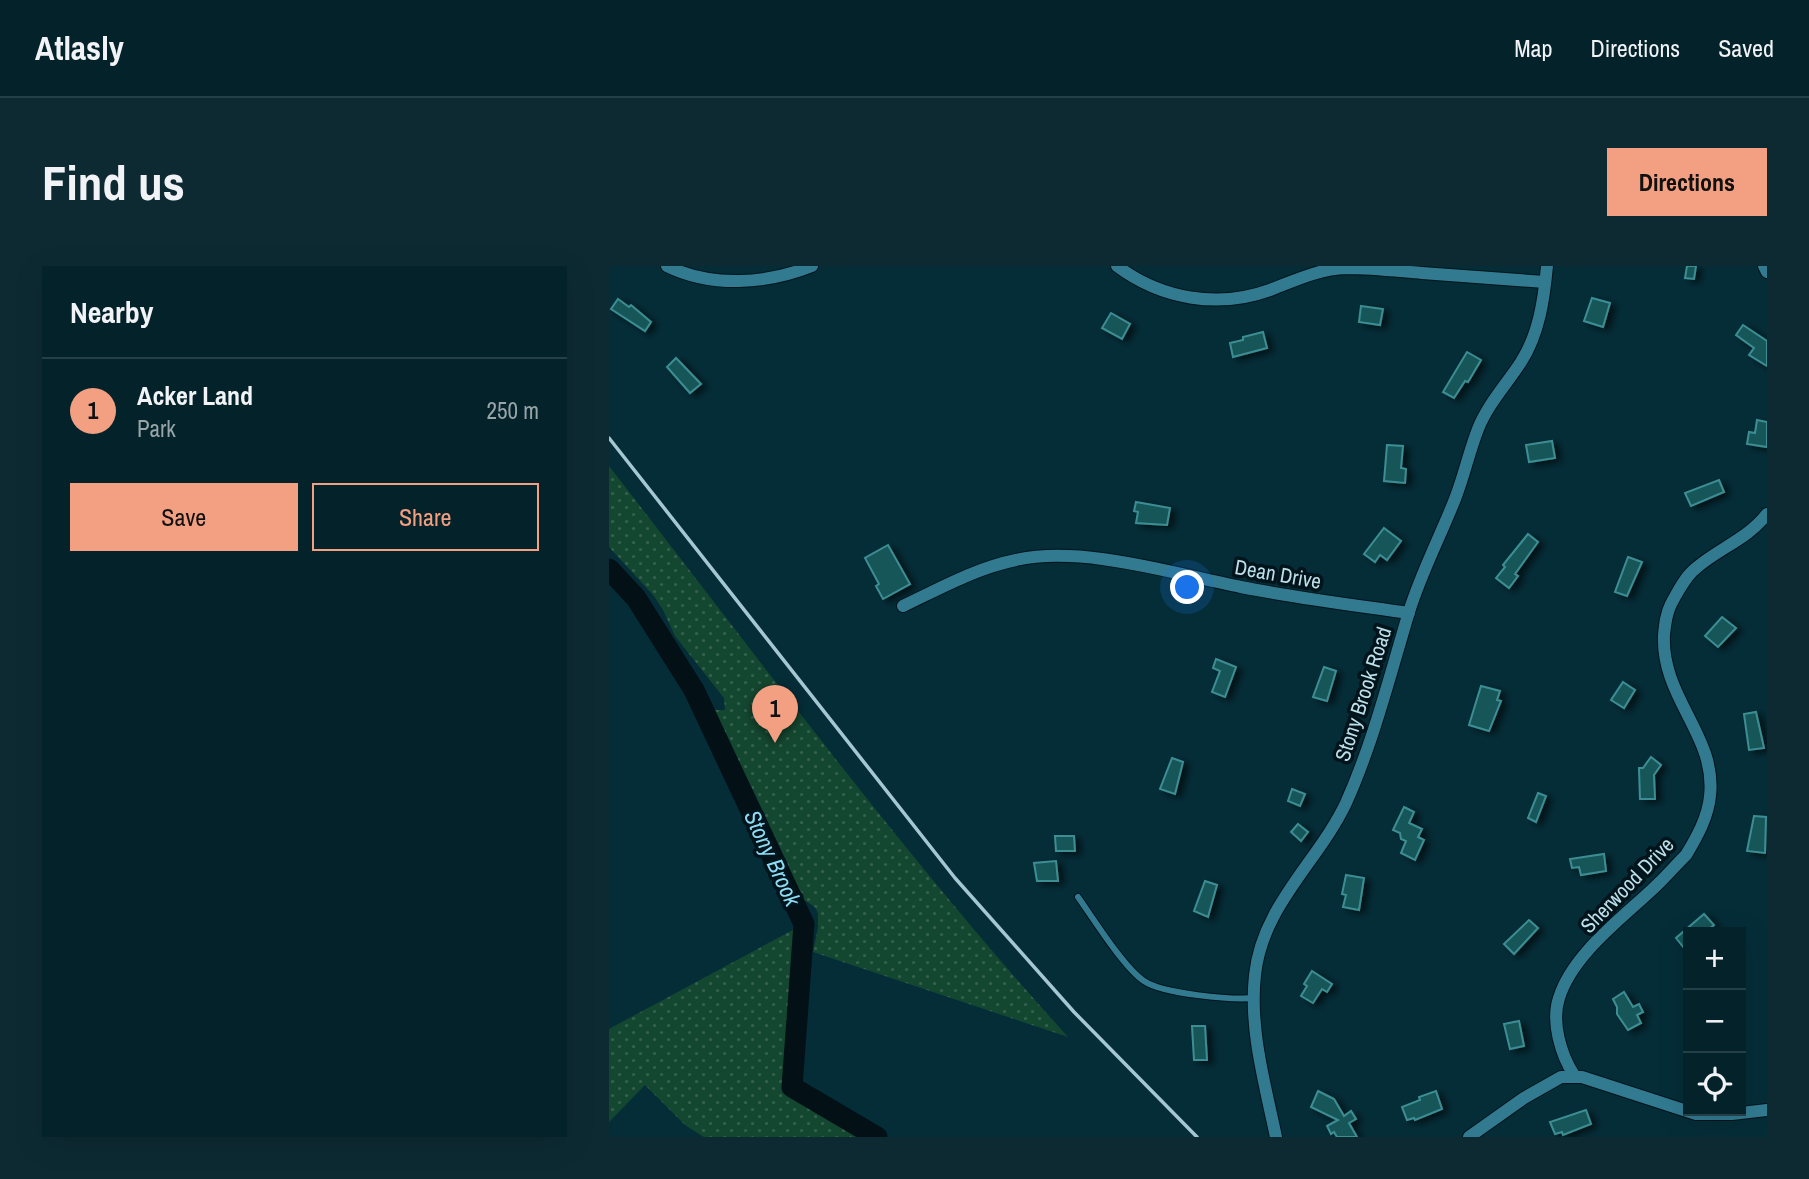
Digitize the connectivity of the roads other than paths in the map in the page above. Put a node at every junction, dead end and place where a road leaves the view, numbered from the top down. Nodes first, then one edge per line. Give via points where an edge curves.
1 (667, 266) edge
2 (812, 266) edge
3 (1117, 266) edge
4 (1546, 266) edge
5 (1763, 266) edge
6 (1767, 272) edge
7 (1545, 282) junction
8 (1767, 514) edge
9 (903, 606) dead end
10 (1409, 613) junction
11 (1078, 897) dead end
12 (1255, 998) junction
13 (1574, 1075) junction
14 (1767, 1110) edge
15 (1276, 1137) edge
16 (1468, 1137) edge

1 - 2 street via 725,282 776,278
3 - 7 street via 1161,290 1208,300 1248,296 1307,274 1347,268
4 - 7 street, Stony Brook Road
5 - 6 street
7 - 10 street, Stony Brook Road via 1534,336 1479,425
8 - 13 street, Sherwood Drive via 1692,571 1667,613 1665,661 1671,683 1705,749 1710,796 1698,836 1686,855 1572,970 1557,1007 1559,1036
9 - 10 street, Dean Drive via 1016,559 1057,555
10 - 12 street, Stony Brook Road via 1346,803 1278,907 1255,973
11 - 12 lane via 1142,980 1155,987 1234,1000
12 - 15 street, Stony Brook Road via 1257,1044
13 - 14 street via 1696,1114
13 - 16 street via 1561,1077 1524,1098

